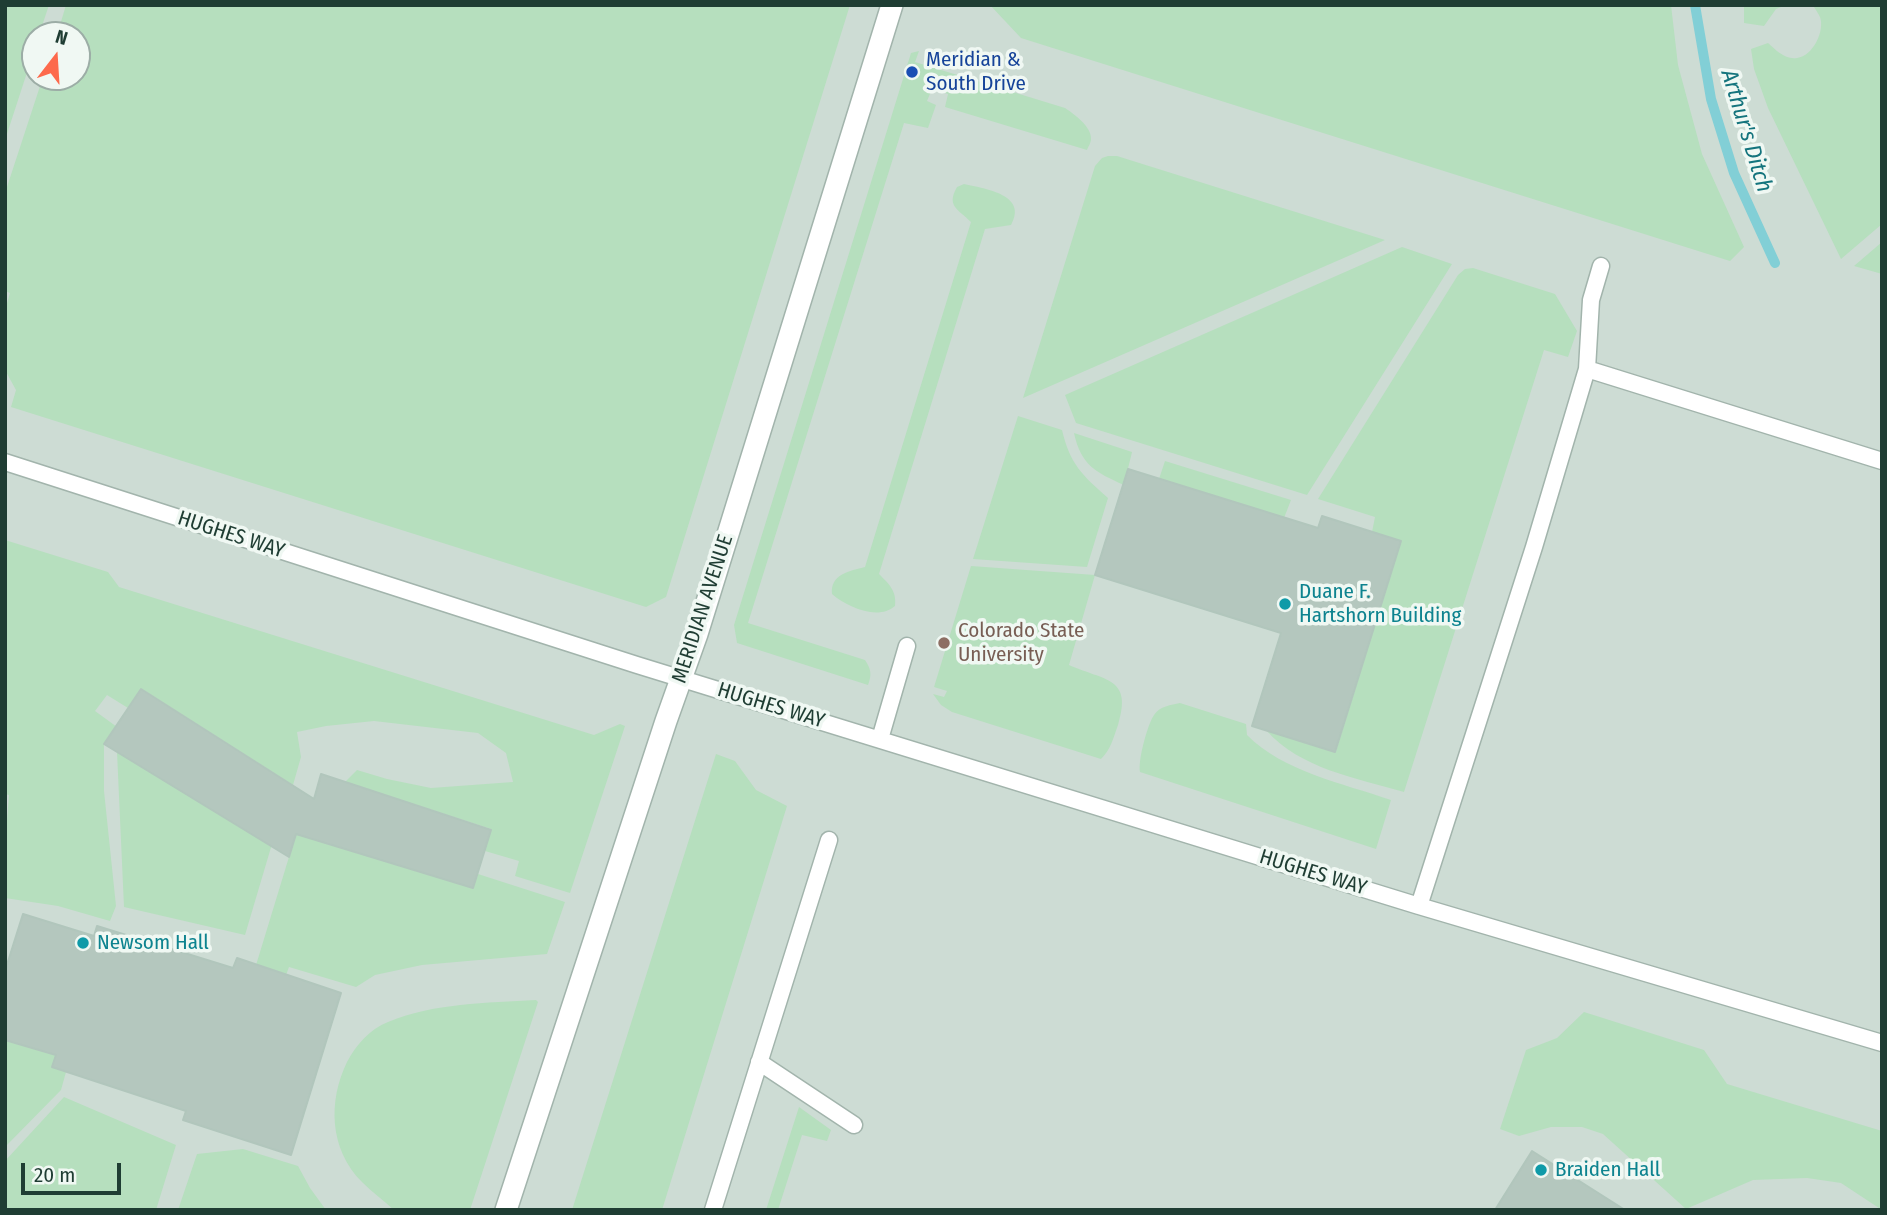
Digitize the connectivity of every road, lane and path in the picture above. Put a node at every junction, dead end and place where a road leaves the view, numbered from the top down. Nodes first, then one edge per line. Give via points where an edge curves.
1 (892, 5) edge
2 (1601, 266) dead end
3 (1587, 369) junction
4 (1882, 461) edge
5 (5, 462) edge
6 (907, 646) dead end
7 (681, 678) junction
8 (880, 739) junction
9 (829, 839) dead end
10 (1419, 905) junction
11 (1882, 1043) edge
12 (760, 1062) junction
13 (854, 1125) dead end
14 (506, 1210) edge
15 (713, 1210) edge

1 - 7 street, MERIDIAN AVENUE
2 - 3 lane via 1591,300
3 - 4 lane
3 - 10 lane
5 - 7 lane, HUGHES WAY
6 - 8 lane
7 - 8 lane, HUGHES WAY
7 - 14 street, MERIDIAN AVENUE
8 - 10 lane, HUGHES WAY
9 - 12 lane
10 - 11 lane, HUGHES WAY
12 - 13 lane
12 - 15 lane

